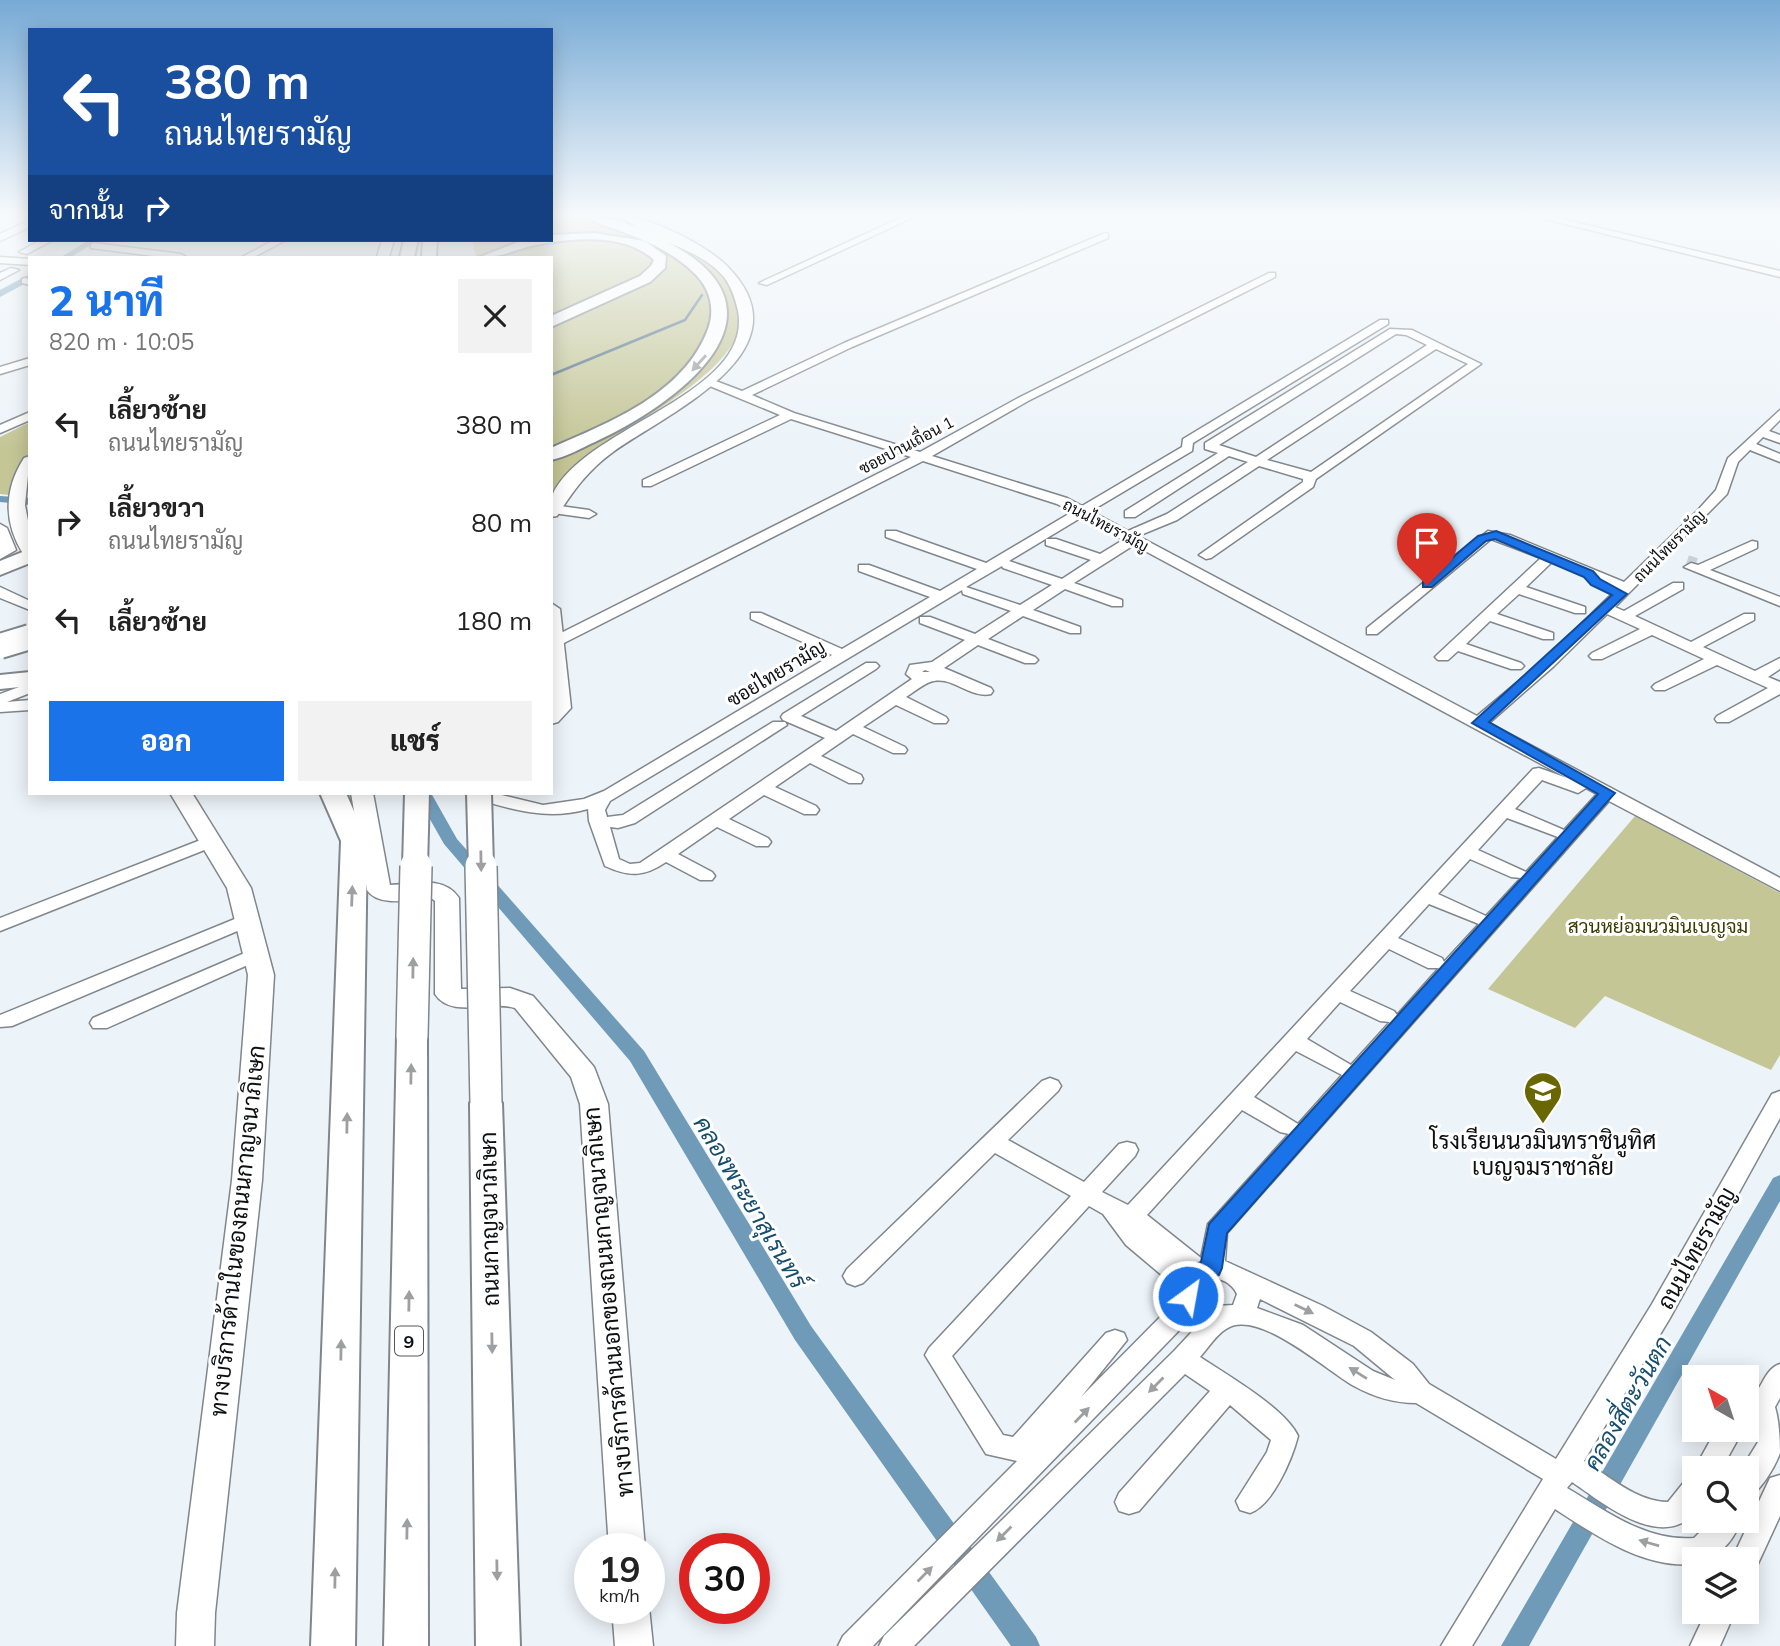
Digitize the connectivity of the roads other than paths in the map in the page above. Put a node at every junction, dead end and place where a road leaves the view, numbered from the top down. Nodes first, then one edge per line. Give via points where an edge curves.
1 (613, 294) edge
2 (718, 294) edge
3 (741, 294) edge
4 (969, 294) edge
5 (1234, 294) edge
6 (553, 321) edge
7 (1384, 322) dead end
8 (1435, 345) junction
9 (0, 359) edge
10 (26, 362) edge
11 (0, 370) edge
12 (709, 382) junction
13 (741, 396) junction
14 (28, 409) edge
15 (1780, 413) edge
16 (790, 415) junction
17 (28, 416) edge
18 (0, 418) edge
19 (0, 429) edge
20 (1760, 432) junction
21 (1780, 439) edge
22 (1748, 446) junction
23 (1227, 452) junction
24 (553, 454) edge
25 (921, 457) junction
26 (1780, 458) edge
27 (1257, 461) junction
28 (28, 465) edge
29 (1310, 477) junction
30 (647, 483) dead end
31 (553, 508) edge
32 (553, 510) edge
33 (1082, 512) junction
34 (589, 514) dead end
35 (1130, 514) dead end
36 (0, 528) edge
37 (891, 534) dead end
38 (1051, 541) dead end
39 (1136, 542) junction
40 (1752, 545) dead end
41 (28, 551) edge
42 (0, 555) edge
43 (1108, 555) junction
44 (1206, 555) dead end
45 (1666, 555) junction
46 (28, 556) edge
47 (1550, 557) junction
48 (1008, 565) dead end
49 (1697, 567) junction
50 (864, 568) dead end
51 (987, 568) junction
52 (0, 570) edge
53 (1061, 583) junction
54 (1678, 586) dead end
55 (1780, 586) edge
56 (1515, 589) junction
57 (0, 591) edge
58 (968, 591) dead end
59 (1624, 591) junction
60 (1763, 595) junction
61 (941, 596) junction
62 (1780, 602) edge
63 (1117, 603) dead end
64 (28, 605) edge
65 (1606, 608) junction
66 (1580, 610) dead end
67 (1019, 611) junction
68 (1486, 615) junction
69 (756, 616) dead end
70 (1625, 616) junction
71 (1749, 617) dead end
72 (925, 620) dead end
73 (553, 626) edge
74 (28, 627) edge
75 (1651, 629) junction
76 (1075, 630) dead end
77 (1372, 631) dead end
78 (0, 635) edge
79 (1548, 636) dead end
80 (977, 639) junction
81 (28, 640) edge
82 (555, 642) junction
83 (0, 644) edge
84 (1456, 645) junction
85 (1692, 647) junction
86 (843, 655) junction
87 (1597, 656) dead end
88 (1443, 657) dead end
89 (1716, 659) junction
90 (1030, 660) dead end
91 (1780, 663) edge
92 (871, 666) dead end
93 (1516, 666) dead end
94 (932, 673) junction
95 (1756, 677) junction
96 (28, 679) edge
97 (0, 682) edge
98 (1660, 687) dead end
99 (1780, 688) edge
100 (28, 689) edge
101 (985, 691) dead end
102 (0, 699) edge
103 (897, 699) junction
104 (28, 705) edge
105 (0, 708) edge
106 (553, 716) edge
107 (1723, 719) dead end
108 (940, 720) dead end
109 (1479, 723) junction
110 (779, 725) dead end
111 (853, 728) junction
112 (838, 738) junction
113 (900, 750) dead end
114 (810, 757) junction
115 (855, 779) dead end
116 (764, 788) junction
117 (1600, 793) junction
118 (182, 795) edge
119 (333, 795) edge
120 (363, 795) edge
121 (417, 795) edge
122 (478, 795) edge
123 (485, 795) edge
124 (603, 798) junction
125 (810, 810) dead end
126 (1504, 811) junction
127 (717, 820) junction
128 (598, 821) junction
129 (1556, 832) dead end
130 (211, 841) junction
131 (762, 842) dead end
132 (1468, 852) junction
133 (665, 854) junction
134 (1517, 873) dead end
135 (706, 876) dead end
136 (1780, 885) edge
137 (1427, 896) junction
138 (1478, 918) dead end
139 (247, 920) junction
140 (0, 925) edge
141 (1387, 940) junction
142 (254, 955) junction
143 (1435, 963) dead end
144 (1338, 993) junction
145 (1387, 1016) dead end
146 (5, 1021) dead end
147 (100, 1023) dead end
148 (1294, 1041) junction
149 (1342, 1068) dead end
150 (1050, 1086) dead end
151 (1241, 1099) junction
152 (1780, 1099) edge
153 (1288, 1126) dead end
154 (993, 1142) junction
155 (1127, 1150) dead end
156 (1086, 1194) junction
157 (1122, 1212) junction
158 (855, 1276) dead end
159 (1242, 1280) junction
160 (1198, 1281) junction
161 (1230, 1315) junction
162 (1115, 1340) dead end
163 (1183, 1359) junction
164 (1228, 1389) junction
165 (1420, 1392) junction
166 (1768, 1397) edge
167 (1055, 1444) junction
168 (1078, 1463) junction
169 (1759, 1464) edge
170 (1566, 1482) junction
171 (1780, 1487) edge
172 (1250, 1501) dead end
173 (1129, 1502) dead end
174 (1682, 1508) edge
175 (626, 1533) edge
176 (1720, 1533) edge
177 (1752, 1547) edge
178 (632, 1624) edge
179 (1715, 1624) edge
180 (195, 1646) edge
181 (333, 1646) edge
182 (406, 1646) edge
183 (498, 1646) edge
184 (634, 1646) edge
185 (853, 1646) edge
186 (894, 1646) edge
187 (1457, 1646) edge
188 (1704, 1646) edge

1 - 6 highway
2 -> 24 highway via 719,318 712,345 696,367 632,416
3 - 12 main road via 748,310 746,334 737,352
4 - 13 street
5 - 25 street, ซอยปานเถื่อน 1 via 1024,399
7 - 33 street, ซอยไทยรามัญ
8 - 23 street via 1408,332 1394,331 1210,443
8 - 27 street
8 - 29 street via 1476,364
9 - 10 street
10 - 11 street
12 - 13 street, ถนนไทยรามัญ
12 - 31 main road via 588,464
13 - 16 street, ถนนไทยรามัญ
14 - 18 street
15 - 20 street, ถนนไทยรามัญ
16 - 25 street, ถนนไทยรามัญ
16 - 30 street
17 - 19 street
20 - 21 street
20 - 22 street, ถนนไทยรามัญ
22 - 26 street
22 - 45 street, ถนนไทยรามัญ via 1729,466 1722,491
23 - 27 street
23 - 35 street
25 - 33 street, ถนนไทยรามัญ via 1062,501
25 - 82 street, ซอยปานเถื่อน 1
27 - 29 street
27 - 39 street
28 - 41 main road via 15,491 20,533
29 - 44 street via 1309,484
32 - 34 street
33 - 39 street, ถนนไทยรามัญ
33 - 51 street, ซอยไทยรามัญ
36 - 42 street via 9,550
37 - 51 street
38 - 43 street
39 - 43 street
39 - 109 street, ถนนไทยรามัญ
40 - 49 street
43 - 53 street
45 - 49 street
45 - 59 street, ถนนไทยรามัญ
46 - 52 highway
47 - 56 street
47 - 59 street via 1589,574 1595,582
47 - 77 street via 1488,535
48 - 53 street
49 - 60 street
50 - 61 street
51 - 61 street, ซอยไทยรามัญ
53 - 63 street
53 - 67 street
54 - 70 street
55 - 60 street
56 - 66 street
56 - 68 street
57 - 64 street
58 - 67 street
59 - 65 street, ถนนไทยรามัญ
60 - 62 street
61 - 86 street, ซอยไทยรามัญ
65 - 70 street
65 - 109 street, ถนนไทยรามัญ
67 - 76 street
67 - 80 street
68 - 79 street
68 - 84 street
69 - 86 street
70 - 75 street
71 - 85 street
72 - 80 street
73 - 82 main road
74 - 78 street
75 - 85 street
75 - 87 street
80 - 90 street
80 - 94 street
81 - 83 highway, bridge
82 - 106 main road via 562,708
84 - 88 street
84 - 93 street
85 - 89 street
86 - 124 street, ซอยไทยรามัญ
89 - 95 street
89 - 98 street
91 - 95 street
92 - 112 street via 789,717
94 - 101 street
94 - 103 street
95 - 99 street
96 - 97 highway
99 - 107 street
100 - 102 street
103 - 108 street
103 - 111 street
104 - 105 street
109 - 117 street, ถนนไทยรามัญ
110 - 128 street via 629,819
111 - 112 street
111 - 113 street
112 - 114 street
114 - 115 street
114 - 116 street
116 - 125 street
116 - 127 street
117 - 126 street via 1539,773
117 - 136 street, ถนนไทยรามัญ
117 - 160 street via 1216,1230
118 - 130 main road, ทางบริการด้านในของถนนกาญจนาภิเษก
181 -> 119 highway via 354,841
120 - 175 main road, ทางบริการด้านนอกของถนนกาญจนาภิเษก via 379,890 436,890 447,898 448,994 455,998 510,997 524,1002 584,1074 594,1104
182 -> 121 highway, 9, bridge
122 -> 183 highway, ถนนกาญจนาภิเษก, bridge
123 - 124 street, ซอยไทยรามัญ via 547,812 571,811
124 - 128 street via 595,806
126 - 129 street
126 - 132 street
127 - 131 street
127 - 133 street
128 - 133 street via 611,862 622,869 645,867
130 - 139 main road, ทางบริการด้านในของถนนกาญจนาภิเษก via 239,888
130 - 140 street
132 - 134 street
132 - 137 street
133 - 135 street
137 - 138 street
137 - 141 street
139 - 142 main road, ทางบริการด้านในของถนนกาญจนาภิเษก
139 - 146 street
141 - 143 street
141 - 144 street
142 - 147 street
142 - 180 main road, ทางบริการด้านในของถนนกาญจนาภิเษก via 261,975 247,1180 195,1613
144 - 145 street
144 - 148 street
148 - 149 street
148 - 151 street
150 - 154 street
151 - 153 street
151 - 157 street
152 - 170 street, ถนนไทยรามัญ
154 - 156 street
154 - 158 street
155 - 156 street
156 - 157 street
156 - 162 street via 938,1355 995,1446 1019,1448
157 - 160 street via 1134,1238
159 - 160 street via 1228,1271
159 - 161 street via 1250,1294 1246,1308
159 -> 165 street via 1356,1337 1410,1376
160 - 161 street via 1203,1313
167 -> 160 street
161 - 163 street
165 -> 161 street via 1402,1395 1377,1385 1278,1324
163 - 164 street
163 -> 168 street
164 - 172 street via 1286,1436 1279,1457
164 - 173 street
165 - 170 street
166 - 169 street via 1771,1443
167 - 168 street
185 -> 167 street
168 -> 186 street
170 - 174 street via 1624,1499 1645,1512 1666,1515
176 -> 170 street via 1697,1551 1643,1542 1607,1527
170 - 187 street, ถนนไทยรามัญ
171 - 177 street
178 - 184 main road
179 - 188 street

